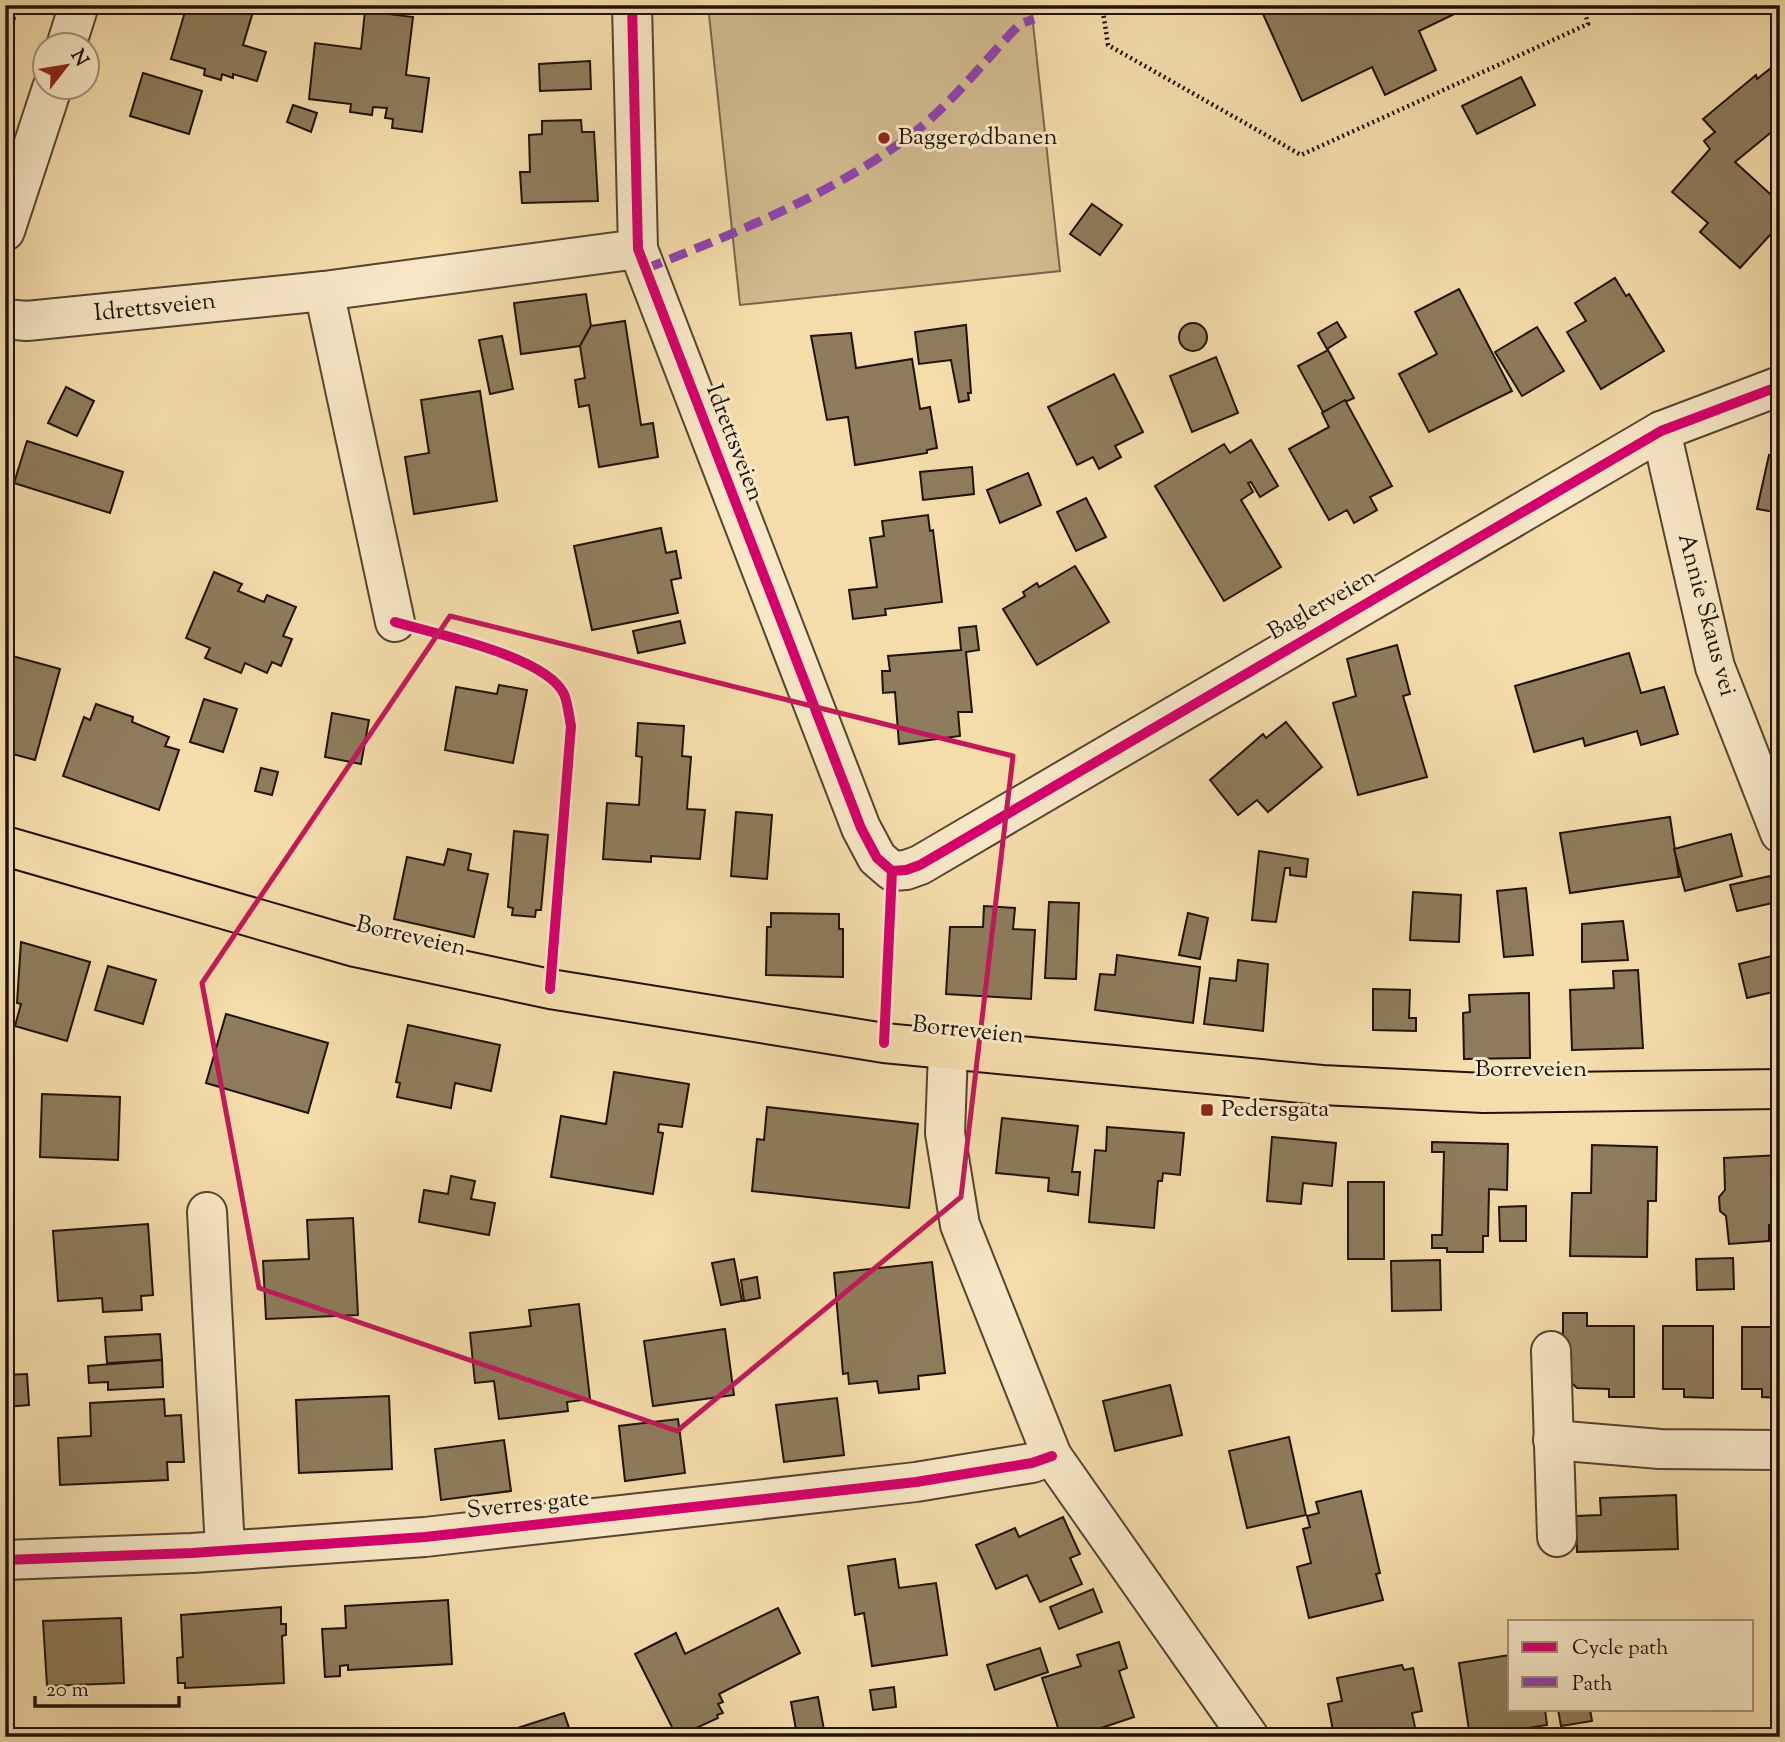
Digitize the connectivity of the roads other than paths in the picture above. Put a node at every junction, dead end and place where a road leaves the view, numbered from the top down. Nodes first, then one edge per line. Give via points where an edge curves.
1 (79, 5) edge
2 (632, 5) edge
3 (70, 32) edge
4 (47, 102) edge
5 (5, 231) edge
6 (638, 249) junction
7 (324, 291) junction
8 (5, 319) edge
9 (1780, 386) edge
10 (1661, 431) junction
11 (395, 622) dead end
12 (1780, 833) edge
13 (5, 846) edge
14 (892, 871) joint
15 (948, 1051) junction
16 (1780, 1089) edge
17 (207, 1212) dead end
18 (1551, 1351) dead end
19 (1553, 1440) junction
20 (1780, 1450) edge
21 (1052, 1456) junction
22 (1557, 1537) dead end
23 (225, 1549) junction
24 (5, 1560) edge
25 (1250, 1737) edge

1 - 3 street
2 - 6 street, Idrettsveien
4 - 5 street
6 - 7 street, Idrettsveien
6 - 14 street, Idrettsveien via 861,828 877,858
7 - 8 street, Idrettsveien via 27,321
7 - 11 street
9 - 10 street, Baglerveien
10 - 12 street, Annie Skaus vei via 1715,667
10 - 14 street, Baglerveien via 920,865
13 - 15 main road, Borreveien via 355,947 550,989
15 - 16 main road, Borreveien via 1335,1086 1484,1093
15 - 21 street via 945,1133 960,1224
17 - 23 street
18 - 19 street
19 - 20 street
19 - 22 street
21 - 23 street, Sverres gate via 972,1473 781,1499 425,1537
21 - 25 street
23 - 24 street, Sverres gate

